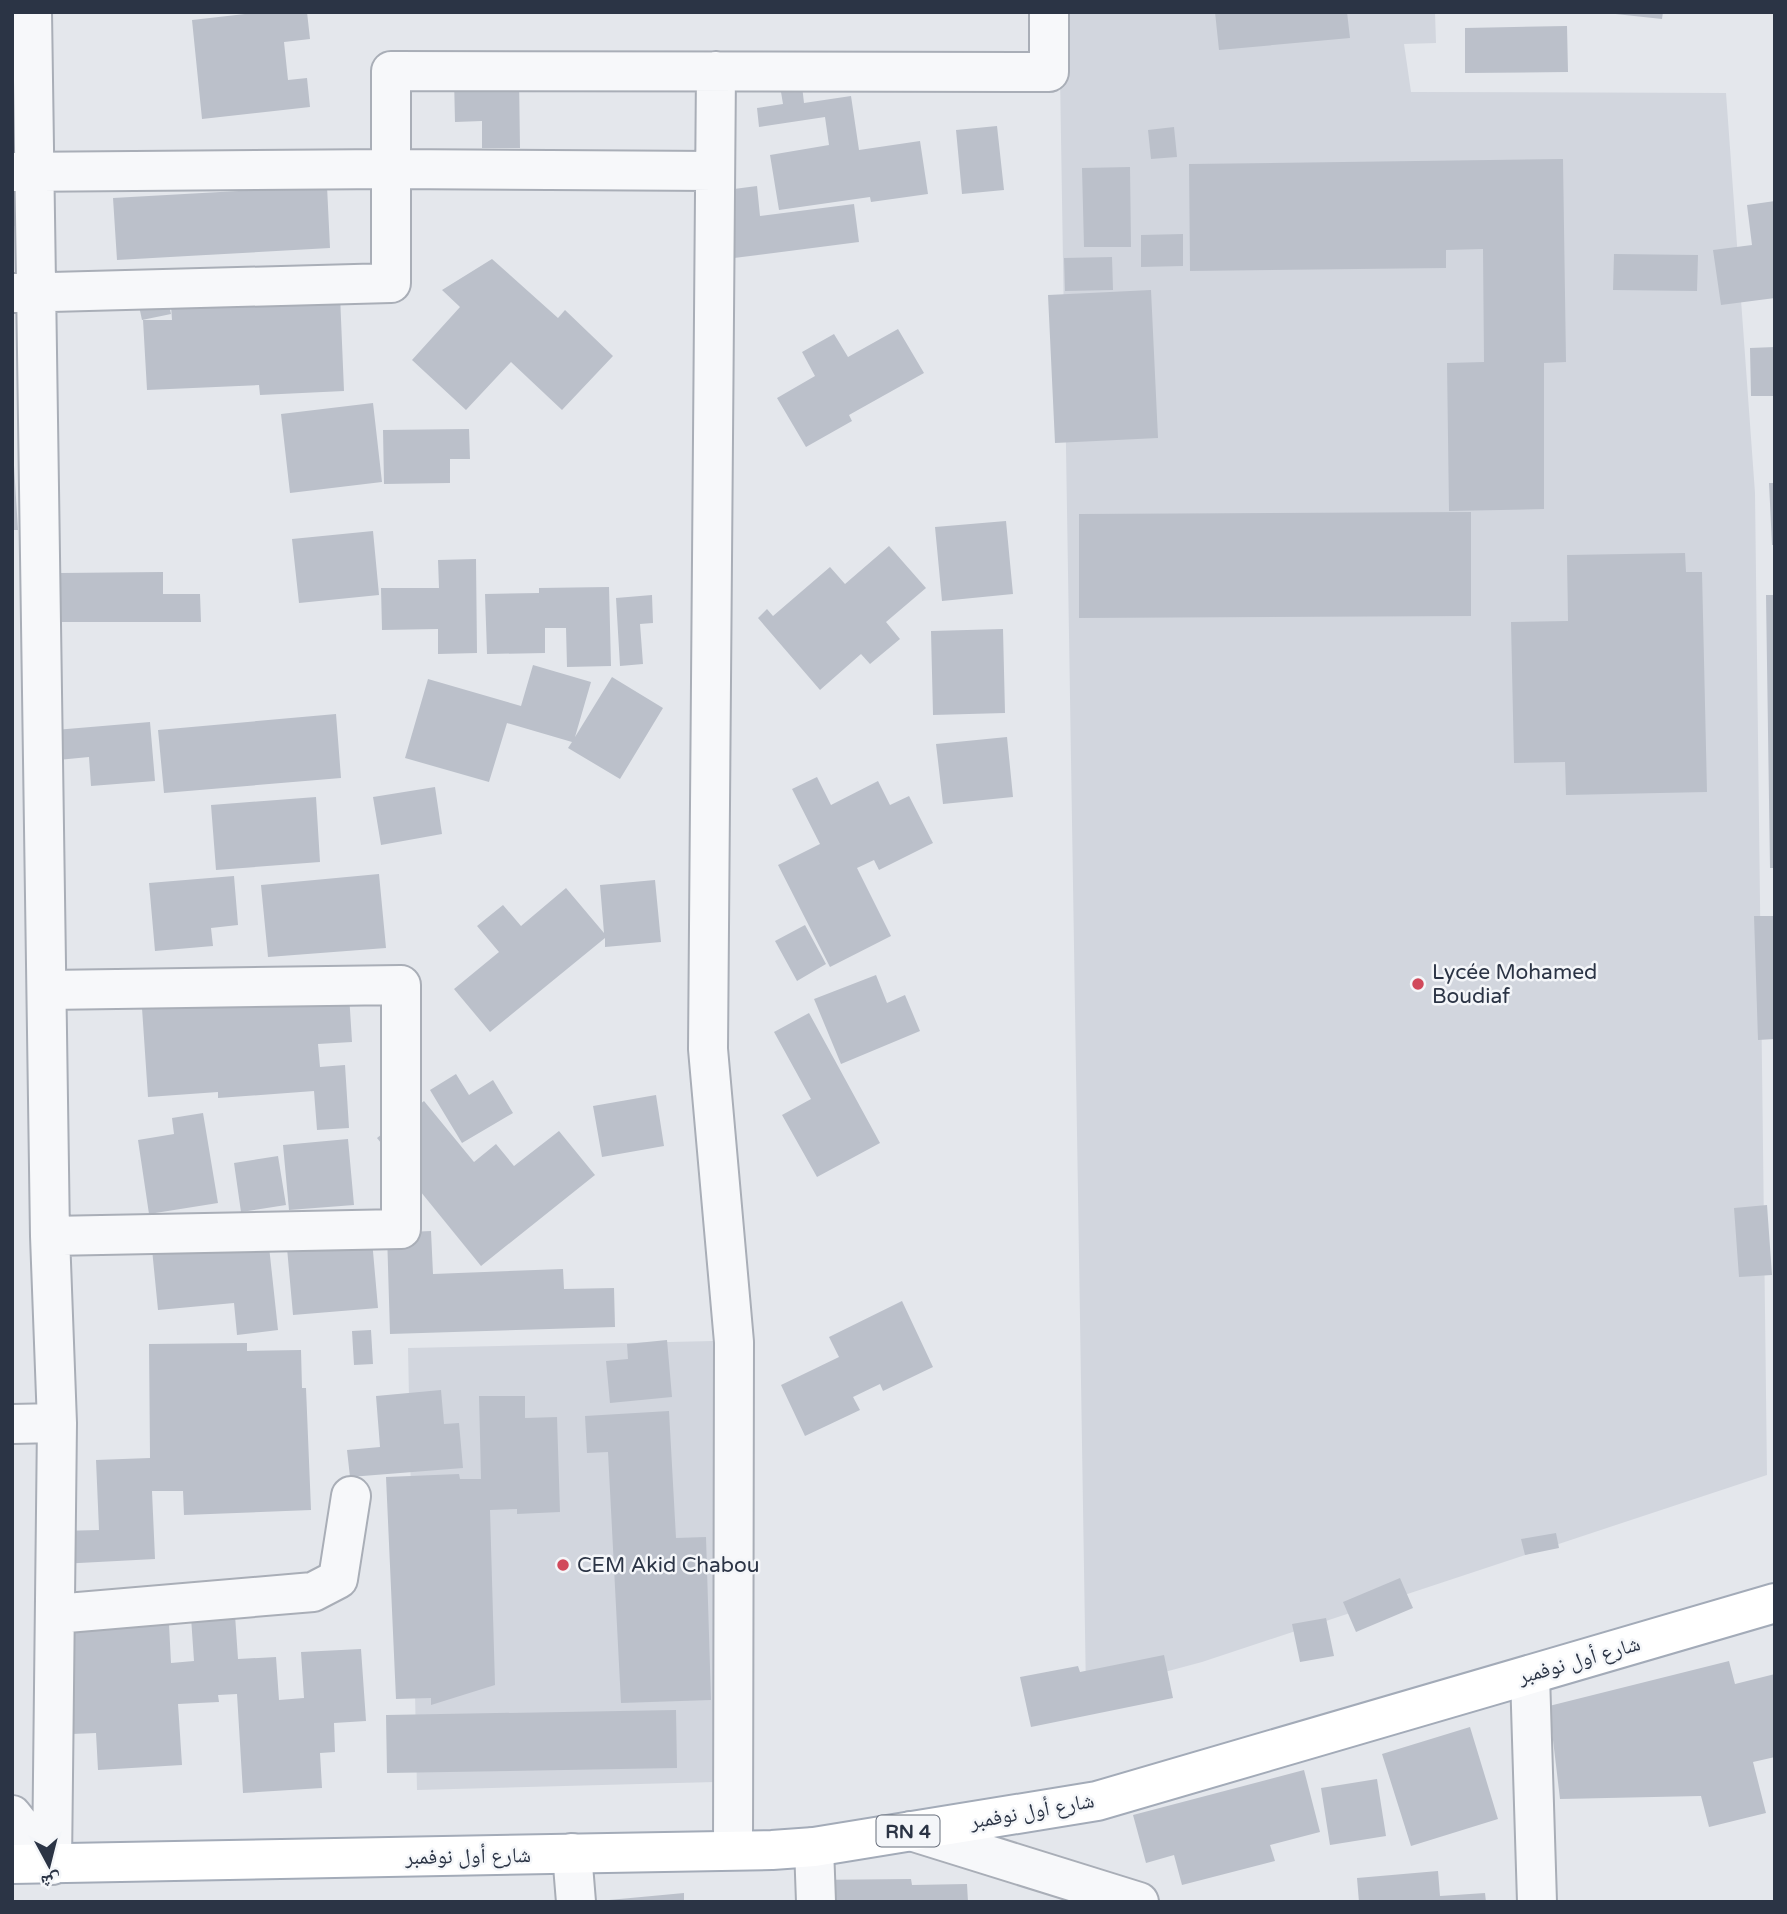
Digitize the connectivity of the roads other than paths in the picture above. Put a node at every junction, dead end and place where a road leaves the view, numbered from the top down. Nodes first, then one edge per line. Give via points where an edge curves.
1 (32, 12) edge
2 (1049, 12) edge
3 (716, 71) junction
4 (390, 169) junction
5 (714, 171) junction
6 (24, 172) edge
7 (25, 292) edge
8 (26, 574) edge
9 (27, 763) edge
10 (47, 990) junction
11 (50, 1236) junction
12 (57, 1423) junction
13 (12, 1424) edge
14 (351, 1496) dead end
15 (1775, 1604) edge
16 (55, 1614) junction
17 (1530, 1675) junction
18 (12, 1815) edge
19 (911, 1831) junction
20 (814, 1847) junction
21 (733, 1850) junction
22 (572, 1853) junction
23 (12, 1864) edge
24 (52, 1864) junction
25 (576, 1902) edge
26 (816, 1902) edge
27 (1139, 1902) edge
28 (1537, 1902) edge

1 - 6 street
2 - 3 street via 1049,72
3 - 4 street via 391,71
3 - 5 street
4 - 5 street
4 - 6 street
4 - 7 street via 391,283
5 - 21 street via 708,1049 734,1342
6 - 7 street
7 - 8 street
8 - 9 street
9 - 10 street
10 - 11 street
10 - 11 street via 401,985 401,1228
11 - 12 street
12 - 13 street
12 - 16 street
14 - 16 street via 338,1579 313,1592
15 - 17 main road, شارع أول نوفمبر / RN 4
16 - 24 street
17 - 19 main road, شارع أول نوفمبر / RN 4 via 1097,1801
17 - 28 street
18 - 24 street
19 - 20 main road, شارع أول نوفمبر / RN 4
19 - 27 street
20 - 21 main road, شارع أول نوفمبر / RN 4
20 - 26 street
21 - 22 main road, شارع أول نوفمبر / RN 4
22 - 24 main road, شارع أول نوفمبر / RN 4
22 - 25 street
23 - 24 main road, شارع أول نوفمبر / RN 4

